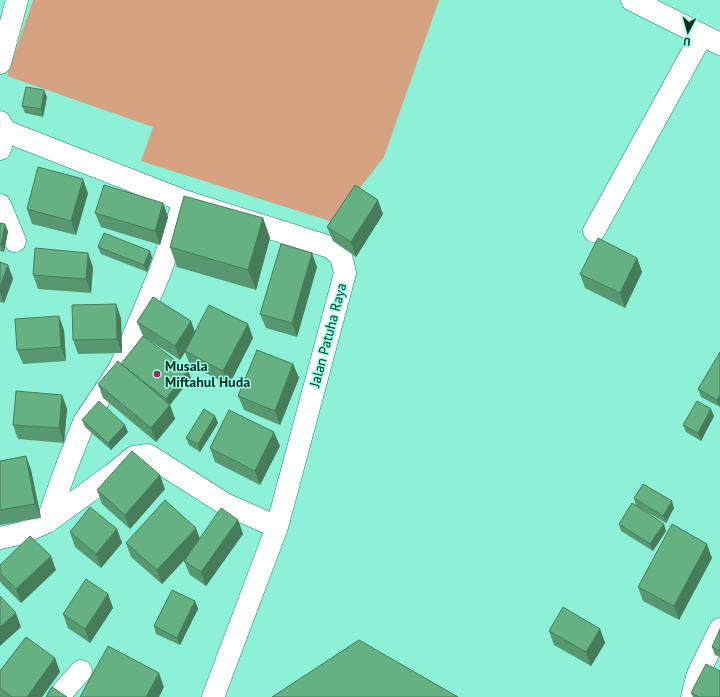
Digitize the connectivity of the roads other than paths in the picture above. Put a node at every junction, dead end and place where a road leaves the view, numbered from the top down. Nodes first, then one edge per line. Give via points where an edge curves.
1 (17, 0) edge
2 (632, 0) edge
3 (711, 39) edge
4 (0, 63) edge
5 (2, 134) edge
6 (184, 201) junction
7 (0, 205) edge
8 (594, 231) dead end
9 (15, 241) dead end
10 (47, 522) junction
11 (277, 527) junction
12 (0, 538) edge
13 (720, 629) edge
14 (81, 671) dead end
15 (58, 697) edge
16 (213, 697) edge
17 (692, 697) edge

1 - 4 street
2 - 3 street
3 - 8 street
5 - 6 street, Jalan Patuha Raya
6 - 10 street via 160,272 123,361 84,422
6 - 11 street, Jalan Patuha Raya via 330,247 341,256 345,273
7 - 9 street
10 - 11 street via 134,457 148,456 225,504
10 - 12 street via 22,533
11 - 16 street, Jalan Patuha Raya
13 - 17 street via 698,674
14 - 15 street

